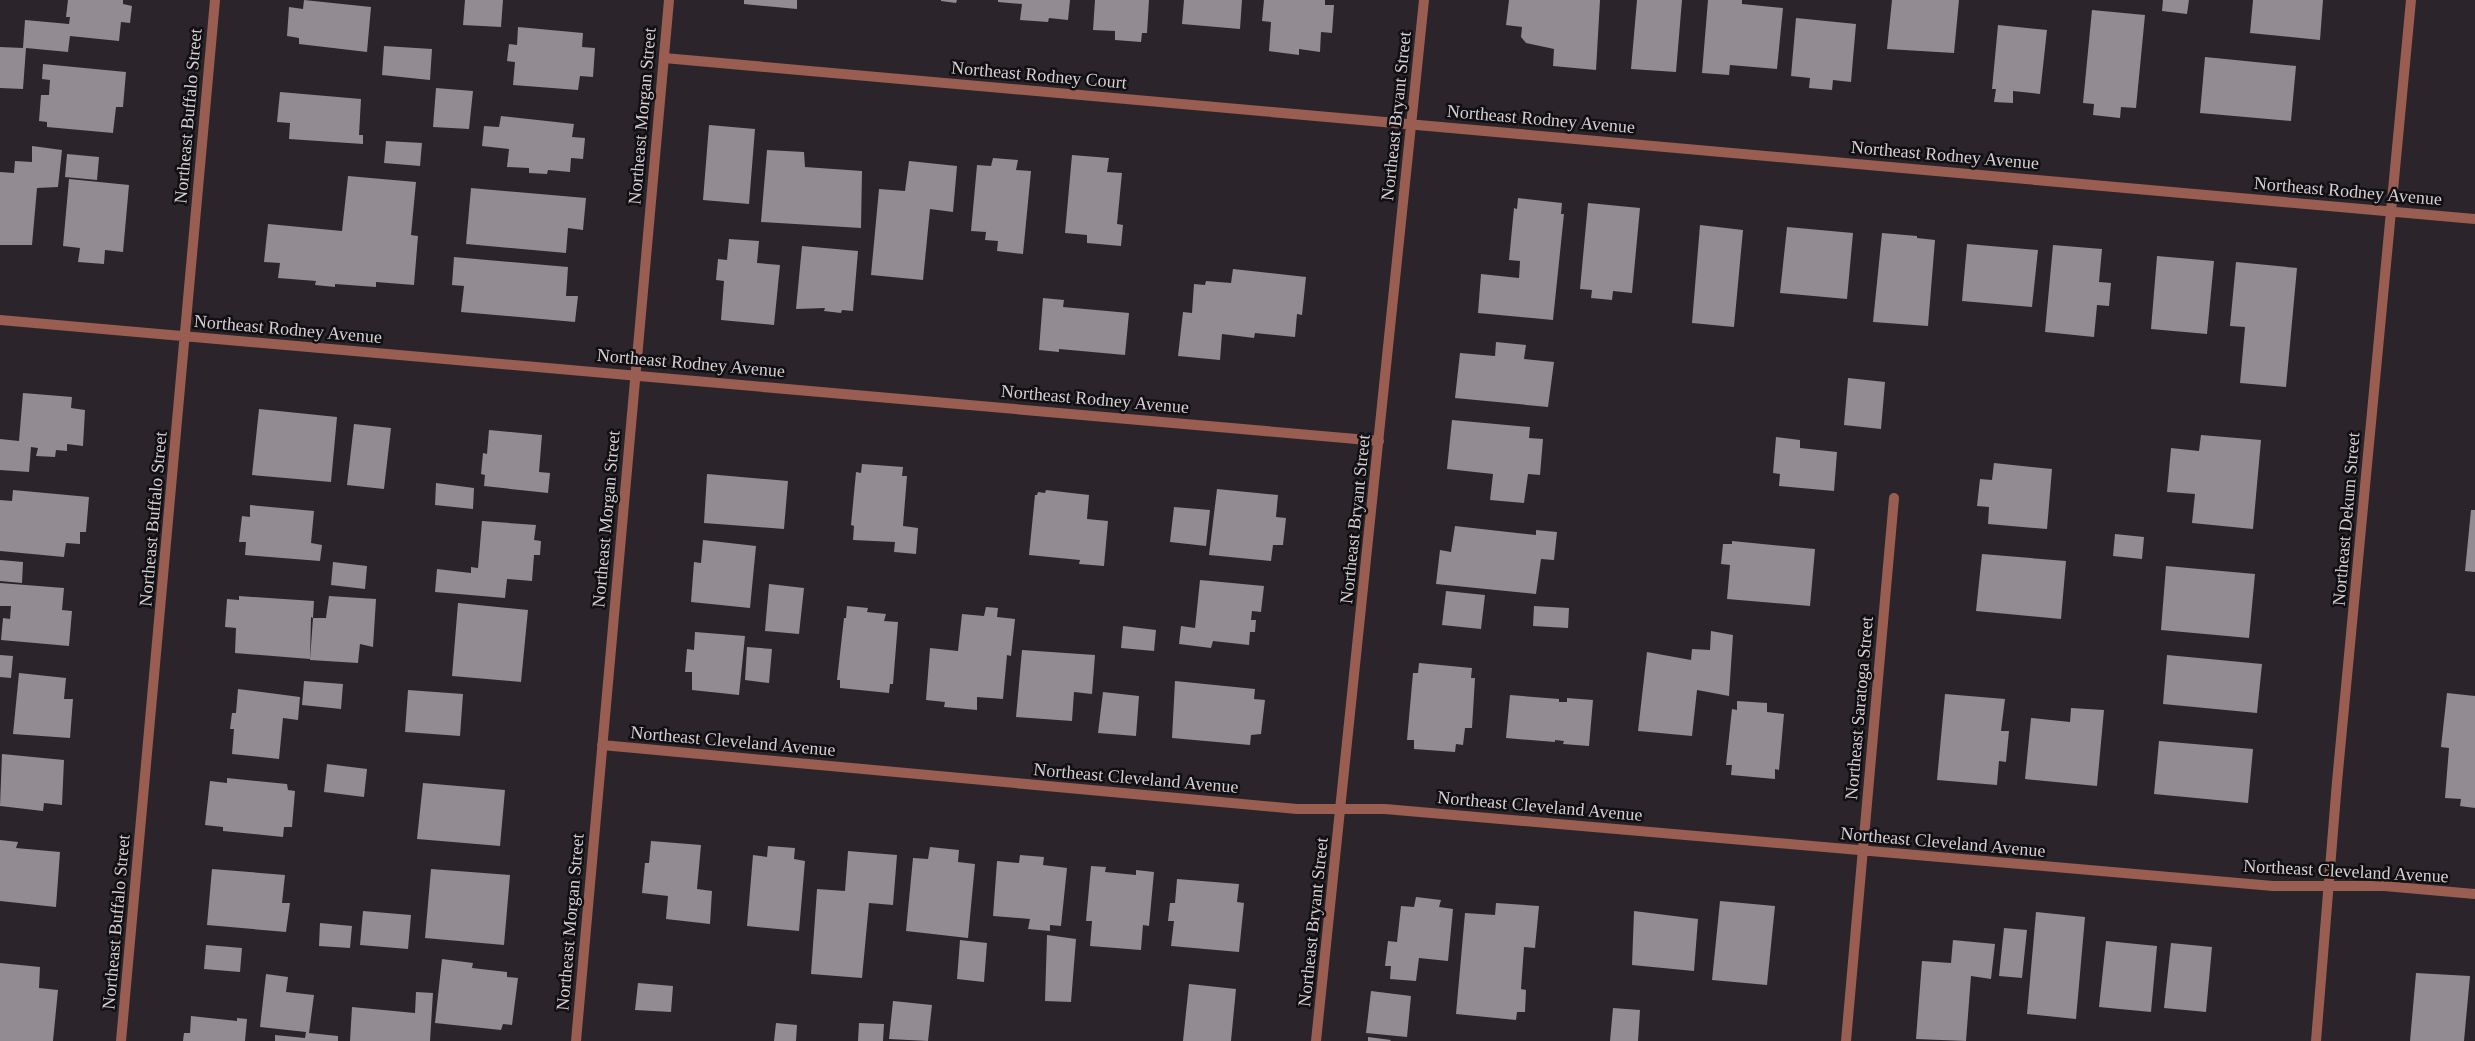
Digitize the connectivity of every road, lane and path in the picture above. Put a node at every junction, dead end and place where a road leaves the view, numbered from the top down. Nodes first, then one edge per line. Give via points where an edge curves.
1 (214, 0) edge
2 (669, 0) edge
3 (1424, 0) edge
4 (2411, 0) edge
5 (664, 58) junction
6 (1412, 123) junction
7 (2390, 211) junction
8 (2475, 219) edge
9 (0, 320) edge
10 (185, 336) junction
11 (635, 375) junction
12 (1379, 441) junction
13 (1894, 498) dead end
14 (602, 745) junction
15 (1341, 809) junction
16 (1863, 852) junction
17 (2329, 886) junction
18 (2475, 894) edge
19 (121, 1041) edge
20 (576, 1041) edge
21 (1316, 1041) edge
22 (1846, 1041) edge
23 (2316, 1041) edge

1 - 10 street, Northeast Buffalo Street
2 - 5 street, Northeast Morgan Street
3 - 6 street, Northeast Bryant Street
4 - 7 street, Northeast Dekum Street
5 - 6 street, Northeast Rodney Court
5 - 11 street, Northeast Morgan Street
6 - 7 street, Northeast Rodney Avenue
6 - 12 street, Northeast Bryant Street
7 - 8 street, Northeast Rodney Avenue
7 - 17 street, Northeast Dekum Street
9 - 10 street, Northeast Rodney Avenue
10 - 11 street, Northeast Rodney Avenue
10 - 19 street, Northeast Buffalo Street
11 - 12 street, Northeast Rodney Avenue
11 - 14 street, Northeast Morgan Street
12 - 15 street, Northeast Bryant Street
13 - 16 street, Northeast Saratoga Street
14 - 15 street, Northeast Cleveland Avenue via 1297,809
14 - 20 street, Northeast Morgan Street
15 - 16 street, Northeast Cleveland Avenue via 1385,809
15 - 21 street, Northeast Bryant Street
16 - 17 street, Northeast Cleveland Avenue via 2274,886
16 - 22 street, Northeast Saratoga Street
17 - 18 street, Northeast Cleveland Avenue via 2384,886
17 - 23 street, Northeast Dekum Street

